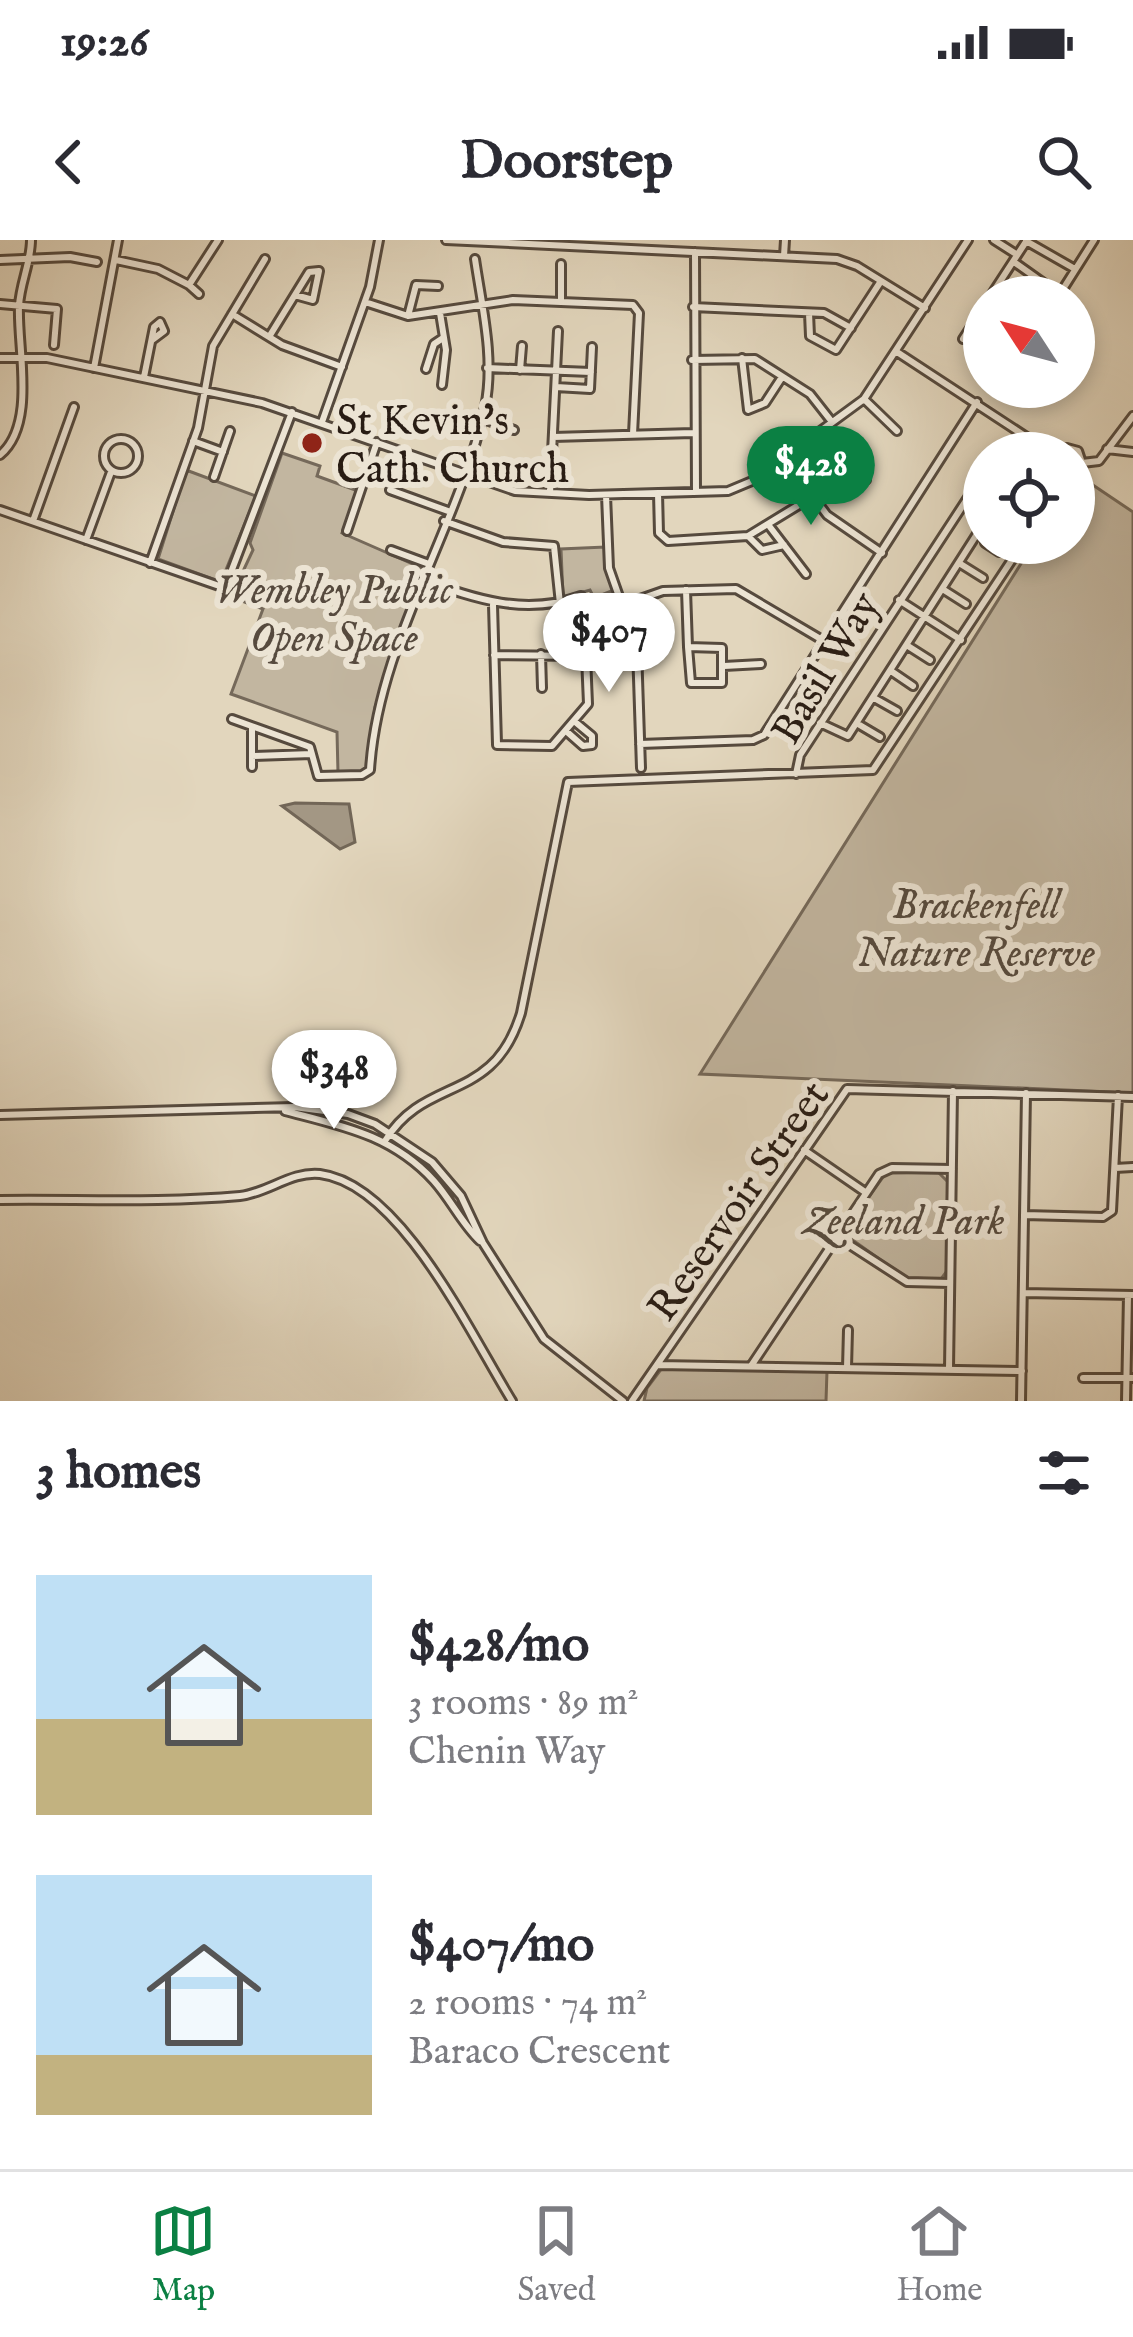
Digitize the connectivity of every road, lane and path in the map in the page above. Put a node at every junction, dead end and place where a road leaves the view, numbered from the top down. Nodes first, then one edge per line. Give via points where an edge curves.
1 (31, 240) edge
2 (118, 240) edge
3 (218, 240) edge
4 (379, 240) edge
5 (446, 240) edge
6 (785, 240) edge
7 (968, 240) edge
8 (994, 240) edge
9 (1094, 240) edge
10 (1026, 241) edge
11 (625, 244) edge
12 (694, 252) junction
13 (784, 256) junction
14 (1015, 258) junction
15 (28, 259) junction
16 (265, 259) dead end
17 (475, 259) dead end
18 (0, 260) edge
19 (116, 260) junction
20 (97, 262) dead end
21 (561, 264) dead end
22 (1076, 269) junction
23 (1003, 276) edge
24 (1036, 276) edge
25 (1072, 276) edge
26 (881, 281) junction
27 (189, 285) junction
28 (438, 286) dead end
29 (199, 294) dead end
30 (295, 296) junction
31 (364, 302) junction
32 (561, 302) junction
33 (19, 303) junction
34 (0, 304) edge
35 (482, 307) junction
36 (693, 307) junction
37 (925, 308) junction
38 (809, 313) junction
39 (232, 314) junction
40 (440, 314) junction
41 (408, 316) junction
42 (851, 328) junction
43 (558, 331) dead end
44 (269, 337) junction
45 (444, 338) junction
46 (152, 340) dead end
47 (54, 345) dead end
48 (522, 346) dead end
49 (592, 347) dead end
50 (897, 352) junction
51 (0, 358) edge
52 (20, 358) junction
53 (742, 358) junction
54 (692, 360) junction
55 (342, 367) junction
56 (94, 368) junction
57 (488, 368) junction
58 (426, 369) dead end
59 (520, 370) junction
60 (557, 371) junction
61 (591, 372) junction
62 (782, 376) junction
63 (144, 378) junction
64 (442, 385) dead end
65 (556, 387) junction
66 (205, 391) junction
67 (963, 393) edge
68 (864, 399) junction
69 (74, 407) dead end
70 (973, 408) edge
71 (986, 408) edge
72 (292, 412) junction
73 (1133, 416) edge
74 (482, 418) junction
75 (322, 422) junction
76 (830, 424) junction
77 (514, 430) dead end
78 (230, 431) dead end
79 (897, 431) dead end
80 (1024, 432) edge
81 (694, 433) junction
82 (633, 434) junction
83 (553, 437) junction
84 (194, 441) junction
85 (377, 442) junction
86 (1106, 449) junction
87 (223, 452) junction
88 (1133, 452) edge
89 (0, 455) edge
90 (784, 458) junction
91 (1095, 463) edge
92 (111, 472) junction
93 (462, 472) junction
94 (214, 477) dead end
95 (866, 480) dead end
96 (390, 490) dead end
97 (696, 492) junction
98 (550, 493) junction
99 (658, 493) junction
100 (606, 495) junction
101 (812, 497) junction
102 (963, 504) edge
103 (0, 510) edge
104 (448, 511) junction
105 (33, 521) junction
106 (444, 521) junction
107 (770, 527) junction
108 (346, 531) dead end
109 (748, 536) junction
110 (86, 540) junction
111 (784, 545) junction
112 (391, 550) dead end
113 (881, 553) junction
114 (963, 556) edge
115 (150, 563) junction
116 (959, 563) junction
117 (429, 564) junction
118 (1010, 564) edge
119 (806, 574) dead end
120 (982, 578) dead end
121 (423, 580) junction
122 (942, 589) junction
123 (686, 590) junction
124 (581, 596) dead end
125 (898, 600) junction
126 (560, 604) junction
127 (966, 604) dead end
128 (493, 605) junction
129 (623, 605) junction
130 (925, 617) junction
131 (961, 640) junction
132 (825, 642) junction
133 (907, 645) junction
134 (688, 647) junction
135 (541, 654) junction
136 (494, 655) junction
137 (930, 660) dead end
138 (761, 664) dead end
139 (724, 666) junction
140 (890, 670) junction
141 (914, 686) dead end
142 (542, 688) dead end
143 (873, 697) junction
144 (897, 711) dead end
145 (232, 719) dead end
146 (574, 721) junction
147 (820, 723) junction
148 (857, 723) junction
149 (252, 727) junction
150 (566, 731) junction
151 (880, 737) dead end
152 (640, 744) junction
153 (312, 754) junction
154 (252, 756) junction
155 (252, 767) dead end
156 (640, 768) dead end
157 (796, 774) junction
158 (953, 1090) junction
159 (1026, 1093) junction
160 (1118, 1096) junction
161 (1133, 1097) edge
162 (279, 1110) junction
163 (0, 1115) edge
164 (391, 1132) junction
165 (385, 1141) junction
166 (804, 1150) junction
167 (1133, 1167) edge
168 (1115, 1168) junction
169 (952, 1169) junction
170 (866, 1192) junction
171 (0, 1200) edge
172 (1024, 1215) junction
173 (836, 1236) junction
174 (483, 1243) junction
175 (950, 1283) junction
176 (1023, 1293) junction
177 (1131, 1294) edge
178 (848, 1330) dead end
179 (657, 1365) junction
180 (751, 1366) junction
181 (847, 1368) junction
182 (949, 1369) junction
183 (1022, 1370) junction
184 (1084, 1378) dead end
185 (1130, 1378) edge
186 (512, 1401) edge
187 (628, 1401) edge
188 (1022, 1401) edge
189 (1126, 1401) edge

1 - 15 street
2 - 19 street
3 - 27 street
4 - 31 street
5 - 11 street
6 - 13 street
7 - 37 street
8 - 14 street
9 - 22 street
10 - 14 street
10 - 22 street
11 - 12 street
12 - 13 street
12 - 36 street
13 - 26 street via 847,261
14 - 23 street
14 - 24 street
15 - 18 street
15 - 20 street
15 - 33 street
16 - 39 street
17 - 35 street
19 - 27 street
19 - 56 street
21 - 32 street
22 - 25 street
26 - 37 street
26 - 42 street
27 - 29 street
28 - 41 street via 416,285
30 - 30 street via 310,270 319,271 313,300
30 - 44 street
31 - 41 street
31 - 55 street
32 - 35 street
32 - 82 street via 638,309
33 - 34 street
33 - 47 street via 59,310
33 - 52 street
35 - 40 street
35 - 57 street
36 - 38 street
36 - 54 street
37 - 50 street
38 - 42 street
38 - 42 street via 810,336 831,351
39 - 44 street
39 - 66 street via 213,346
40 - 41 street
40 - 45 street
43 - 60 street
44 - 55 street
45 - 58 street
45 - 64 street
46 - 63 street
48 - 59 street
49 - 61 street
50 - 67 street
50 - 68 street
51 - 52 street
52 - 56 street
52 - 89 street via 20,412
53 - 54 street
53 - 62 street
53 - 62 street via 748,410 762,406
54 - 81 street
55 - 75 street
56 - 63 street
57 - 59 street
57 - 74 street
59 - 60 street
60 - 61 street
60 - 65 street
61 - 65 street via 590,389
62 - 76 street via 810,394
63 - 66 street
65 - 83 street
66 - 72 street
66 - 84 street
68 - 76 street
68 - 79 street
69 - 105 street
70 - 113 street
71 - 80 street
72 - 75 street
72 - 115 street via 232,580 222,589
73 - 86 street
74 - 77 street
74 - 93 street
75 - 85 street
76 - 90 street
76 - 95 street
78 - 87 street
81 - 82 street
81 - 97 street
82 - 83 street
83 - 98 street
84 - 87 street
84 - 115 street
85 - 93 street
85 - 108 street
86 - 88 street
86 - 91 street
87 - 94 street
90 - 97 street via 741,488
90 - 101 street
92 - 92 street via 128,475 136,443 114,437 103,466
92 - 110 street
93 - 98 street
93 - 104 street
96 - 104 street
97 - 99 street
98 - 100 street
99 - 100 street
99 - 109 street via 664,540
100 - 129 street via 609,568
101 - 107 street
101 - 113 street
102 - 125 street, Basil Way
103 - 105 street
104 - 106 street
105 - 110 street
106 - 117 street
106 - 126 street via 503,542 554,546
107 - 109 street
107 - 111 street
109 - 111 street via 762,550
110 - 115 street
111 - 119 street
112 - 117 street
113 - 132 street
114 - 116 street
116 - 120 street
116 - 122 street
117 - 121 street
118 - 131 street
121 - 128 street
121 - 153 street via 378,708 369,772 318,776
122 - 127 street
122 - 130 street
123 - 129 street
123 - 132 street via 745,592
123 - 134 street
124 - 126 street
125 - 130 street
125 - 147 street, Basil Way
126 - 128 street
128 - 136 street
129 - 152 street via 638,649
130 - 131 street
130 - 133 street
131 - 157 street via 873,770
132 - 152 street via 761,737
133 - 137 street
133 - 140 street
134 - 139 street via 720,647
134 - 139 street via 692,685 720,684
135 - 136 street
135 - 142 street
135 - 146 street via 587,658 588,701
136 - 150 street via 499,747 548,748
138 - 139 street
140 - 141 street
140 - 143 street
143 - 144 street
143 - 148 street
145 - 149 street
146 - 150 street
146 - 150 street via 592,745
147 - 148 street via 845,737
147 - 157 street, Basil Way
148 - 151 street
149 - 153 street
149 - 154 street
152 - 156 street
153 - 154 street
154 - 155 street
157 - 164 street via 568,782 507,1049 482,1076 413,1107
158 - 159 street, Reservoir Street
158 - 166 street, Reservoir Street via 849,1087
158 - 169 street
159 - 160 street, Reservoir Street
159 - 172 street
160 - 161 street, Reservoir Street
160 - 168 street
162 - 163 street
162 - 164 street via 321,1108
162 - 165 street
164 - 165 street
164 - 174 street via 444,1175
165 - 174 street via 432,1178
166 - 170 street
166 - 179 street, Reservoir Street
167 - 168 street
168 - 172 street via 1108,1215
169 - 170 street via 888,1169
169 - 175 street
170 - 173 street
171 - 186 street via 243,1196 304,1174 333,1178 374,1201 407,1234
172 - 176 street
173 - 175 street via 907,1282
173 - 180 street
174 - 187 street via 544,1340
175 - 182 street
176 - 177 street
176 - 183 street
177 - 185 street
178 - 181 street
179 - 180 street
179 - 187 street, Reservoir Street
180 - 181 street
181 - 182 street
182 - 183 street
183 - 188 street
184 - 185 street
185 - 189 street

